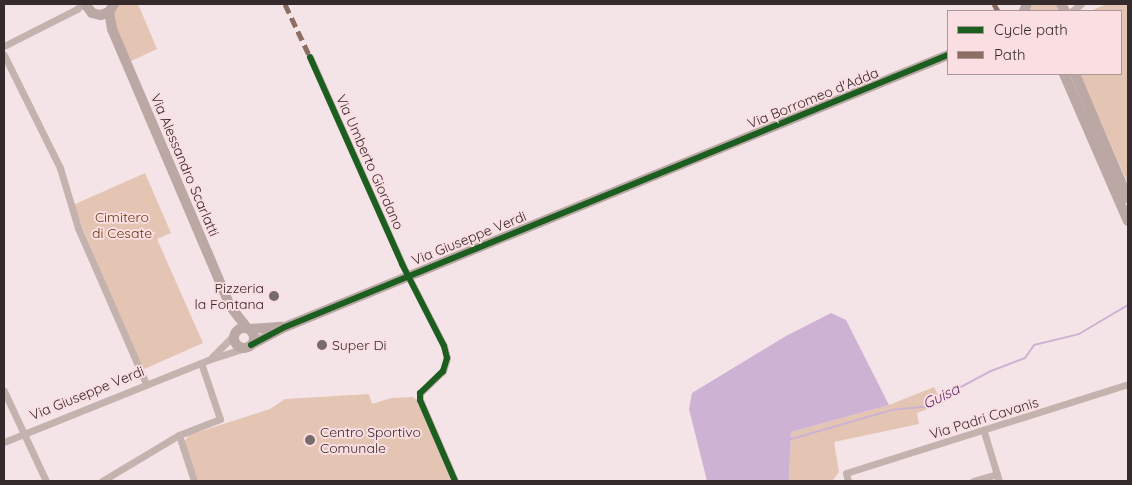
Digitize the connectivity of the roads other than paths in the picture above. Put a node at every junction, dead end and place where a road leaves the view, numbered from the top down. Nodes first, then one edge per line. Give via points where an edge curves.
1 (83, 7) edge
2 (108, 10) edge
3 (4, 46) edge
4 (4, 55) edge
5 (947, 56) edge
6 (310, 57) dead end
7 (1064, 75) edge
8 (1075, 75) edge
9 (698, 158) joint
10 (1128, 198) edge
11 (1128, 220) edge
12 (409, 276) junction
13 (233, 312) junction
14 (285, 327) junction
15 (249, 328) junction
16 (233, 336) junction
17 (248, 347) junction
18 (204, 361) junction
19 (146, 384) junction
20 (1128, 384) edge
21 (4, 391) edge
22 (984, 432) junction
23 (24, 434) junction
24 (178, 435) junction
25 (4, 442) edge
26 (998, 478) edge
27 (46, 481) edge
28 (102, 481) edge
29 (194, 481) edge
30 (455, 481) edge
31 (848, 481) edge
32 (973, 481) edge

1 - 2 street
1 - 3 street via 50,20
2 - 13 street, Via Alessandro Scarlatti via 112,29
4 - 19 street via 60,168 78,228
5 - 9 street, Via Borromeo d'Adda
6 - 12 street, Via Umberto Giordano
7 - 11 street
8 - 10 street
9 - 12 street, Via Giuseppe Verdi
12 - 14 street, Via Giuseppe Verdi
12 - 30 street, Via Umberto Giordano via 447,358 443,371 420,393 420,400
13 - 15 street, Via Alessandro Scarlatti
13 - 16 street, Via Alessandro Scarlatti
14 - 15 street, Via Giuseppe Verdi
14 - 17 street, Via Giuseppe Verdi
15 - 16 street
15 - 17 street via 255,340
16 - 17 street via 237,347
16 - 18 street, Via Giuseppe Verdi
17 - 18 street, Via Giuseppe Verdi
18 - 19 street, Via Giuseppe Verdi
18 - 24 street via 220,419
19 - 23 street, Via Giuseppe Verdi
20 - 22 street, Via Padri Cavanis
21 - 23 street
22 - 26 street
22 - 31 street, Via Padri Cavanis via 846,473
23 - 25 street, Via Giuseppe Verdi
23 - 27 street
24 - 28 street
24 - 29 street
26 - 32 street

